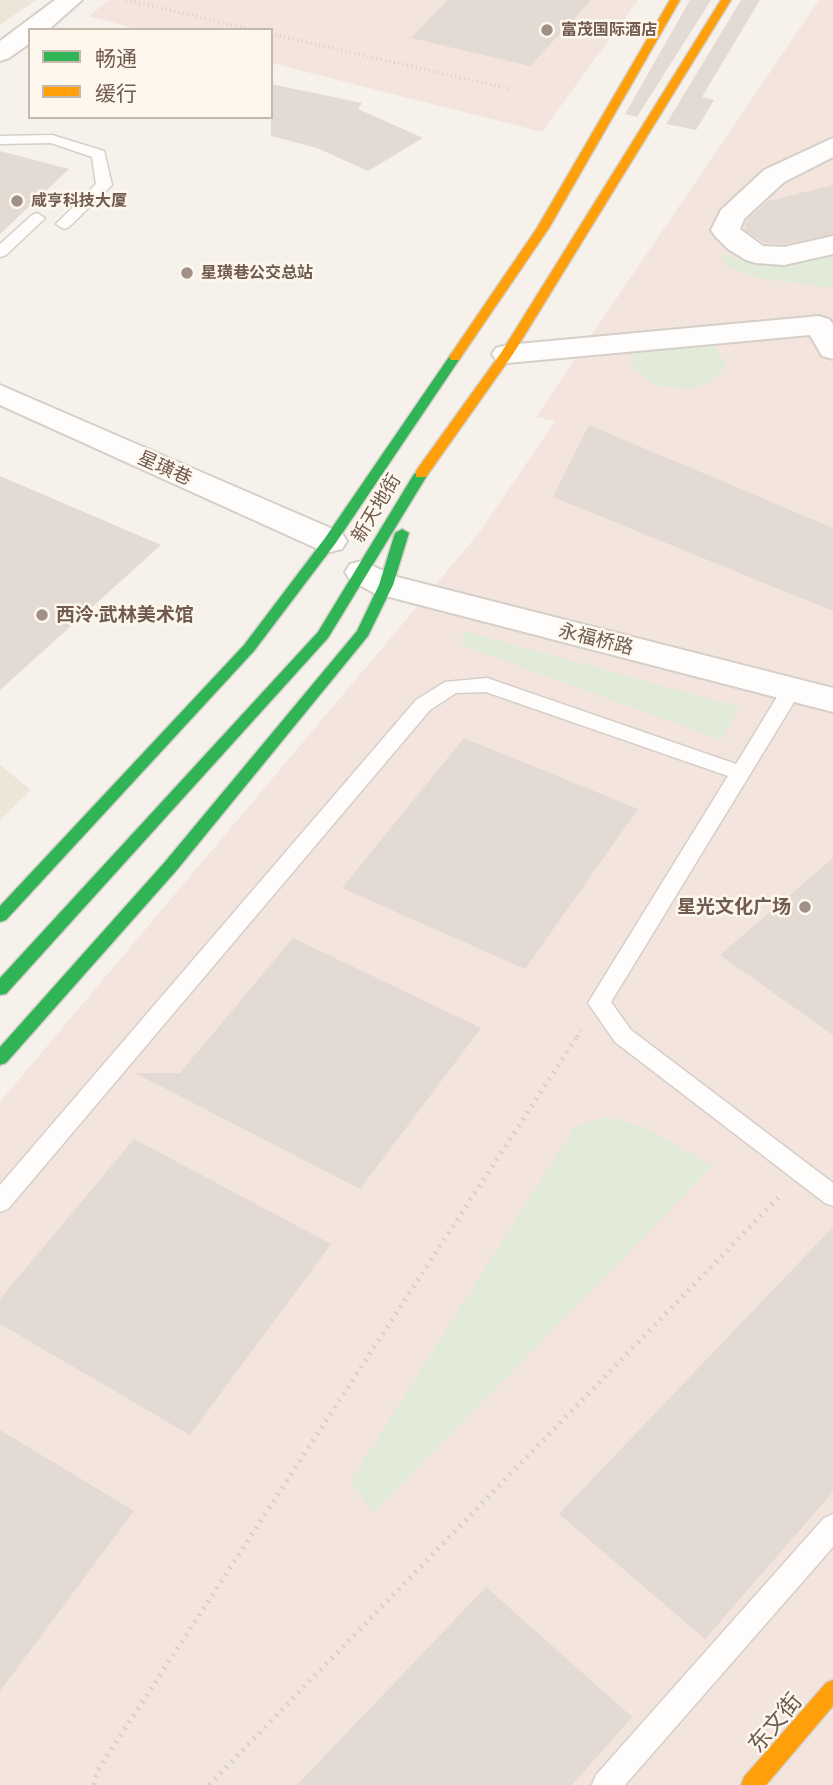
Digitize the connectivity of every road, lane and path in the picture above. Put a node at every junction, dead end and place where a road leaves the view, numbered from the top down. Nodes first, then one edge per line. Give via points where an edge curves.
1 (70, 0) edge
2 (126, 0) edge
3 (675, 0) edge
4 (726, 0) edge
5 (34, 28) edge
6 (245, 28) edge
7 (28, 32) edge
8 (273, 34) edge
9 (0, 52) edge
10 (510, 89) dead end
11 (0, 139) edge
12 (833, 146) edge
13 (37, 218) dead end
14 (64, 224) dead end
15 (833, 245) edge
16 (0, 252) edge
17 (828, 332) edge
18 (508, 354) junction
19 (0, 394) edge
20 (420, 476) junction
21 (330, 541) junction
22 (374, 578) junction
23 (792, 689) junction
24 (833, 700) edge
25 (740, 773) junction
26 (0, 916) edge
27 (0, 989) edge
28 (598, 1003) junction
29 (0, 1058) edge
30 (802, 1173) junction
31 (833, 1196) edge
32 (0, 1202) edge
33 (833, 1527) edge
34 (833, 1690) edge
35 (94, 1785) edge
36 (209, 1785) edge
37 (606, 1785) edge
38 (752, 1785) edge

1 - 5 street
2 - 6 path
3 - 21 main road, 新天地街 via 543,228
4 - 18 main road, 新天地街
7 - 9 street
8 - 10 path
11 - 14 lane via 52,139 99,154 104,185
12 - 15 street via 774,176 731,216 724,230 756,254 784,256
13 - 16 lane
17 - 18 street
18 - 20 main road, 新天地街
19 - 21 street, 星璜巷
20 - 22 main road
20 - 22 main road, 新天地街
21 - 26 main road, 新天地街 via 248,648
22 - 23 street, 永福桥路
22 - 27 main road, 新天地街
22 - 29 main road via 363,634 170,867
23 - 24 street, 永福桥路
23 - 25 lane
25 - 28 lane
25 - 32 lane via 487,685 452,687 423,705
28 - 30 lane via 623,1036
28 - 35 path via 98,1770
30 - 31 lane
30 - 36 path
33 - 37 lane
34 - 38 main road, 东文街

